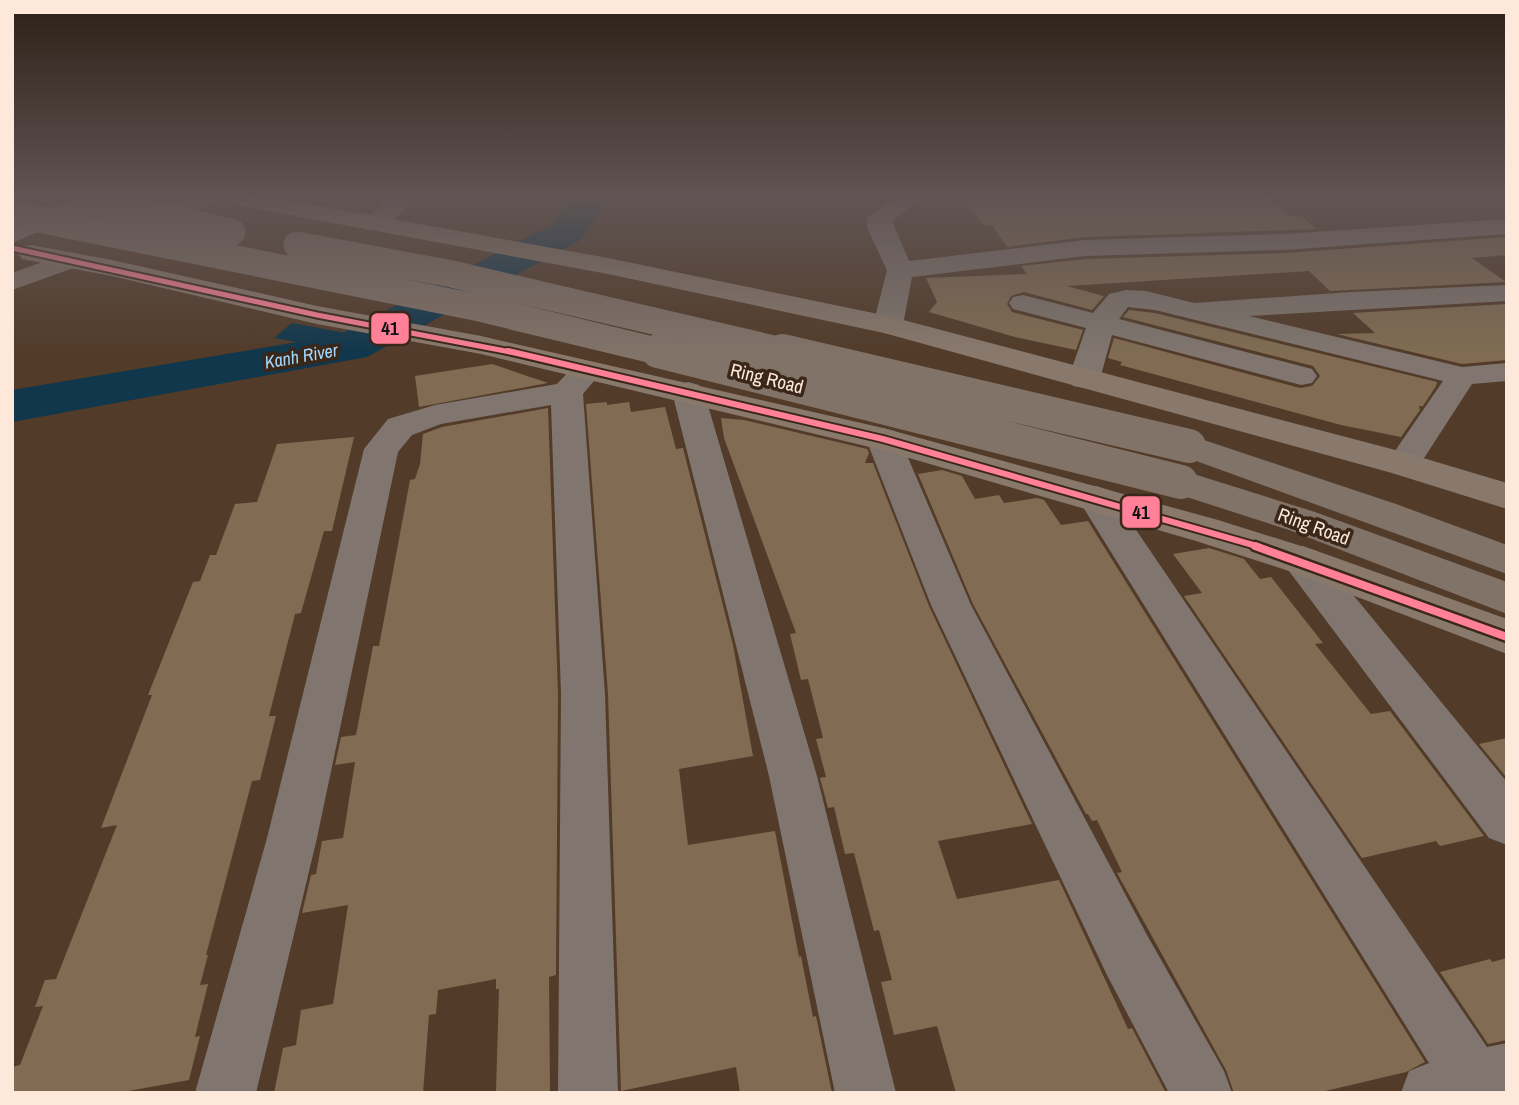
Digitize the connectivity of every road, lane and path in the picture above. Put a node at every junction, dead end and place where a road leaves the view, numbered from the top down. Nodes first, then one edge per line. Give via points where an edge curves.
1 (24, 251) edge
2 (90, 251) edge
3 (146, 251) edge
4 (194, 251) edge
5 (327, 251) edge
6 (520, 251) edge
7 (891, 251) edge
8 (1063, 251) edge
9 (69, 260) junction
10 (112, 268) junction
11 (900, 270) junction
12 (12, 282) edge
13 (1507, 293) edge
14 (1023, 303) dead end
15 (1194, 312) junction
16 (1102, 324) junction
17 (888, 325) junction
18 (1507, 372) edge
19 (1301, 376) dead end
20 (1462, 376) junction
21 (1084, 379) junction
22 (578, 381) junction
23 (688, 392) junction
24 (883, 439) junction
25 (1185, 464) junction
26 (1403, 464) junction
27 (1507, 496) edge
28 (1096, 499) junction
29 (1507, 560) edge
30 (1303, 561) junction
31 (1507, 598) edge
32 (1507, 637) edge
33 (1507, 821) edge
34 (1471, 1082) edge
35 (225, 1093) edge
36 (588, 1093) edge
37 (866, 1093) edge
38 (1202, 1093) edge

1 - 9 highway
2 - 9 highway
3 - 10 highway
4 - 25 main road, Ring Road, bridge via 475,307
5 - 25 main road, Ring Road, bridge via 452,274
6 - 17 highway
7 - 11 street
8 - 11 street
9 - 10 highway
9 - 12 main road
10 - 22 highway via 317,315 481,345
11 - 17 street
13 - 15 street
14 - 16 street
15 - 16 street via 1134,298 1111,307
15 - 20 street
16 - 19 street
16 - 21 street
17 - 21 highway
18 - 20 street
20 - 26 street
21 - 26 highway
22 - 23 highway
22 - 35 street via 400,427 382,449 292,838
22 - 36 street
23 - 24 highway
23 - 37 street via 793,776
24 - 28 highway
24 - 38 street via 951,604 1127,955
25 - 29 main road, Ring Road via 1383,513
25 - 31 main road, Ring Road via 1302,521
26 - 27 highway
28 - 30 highway
28 - 34 street
30 - 32 highway
30 - 33 street

